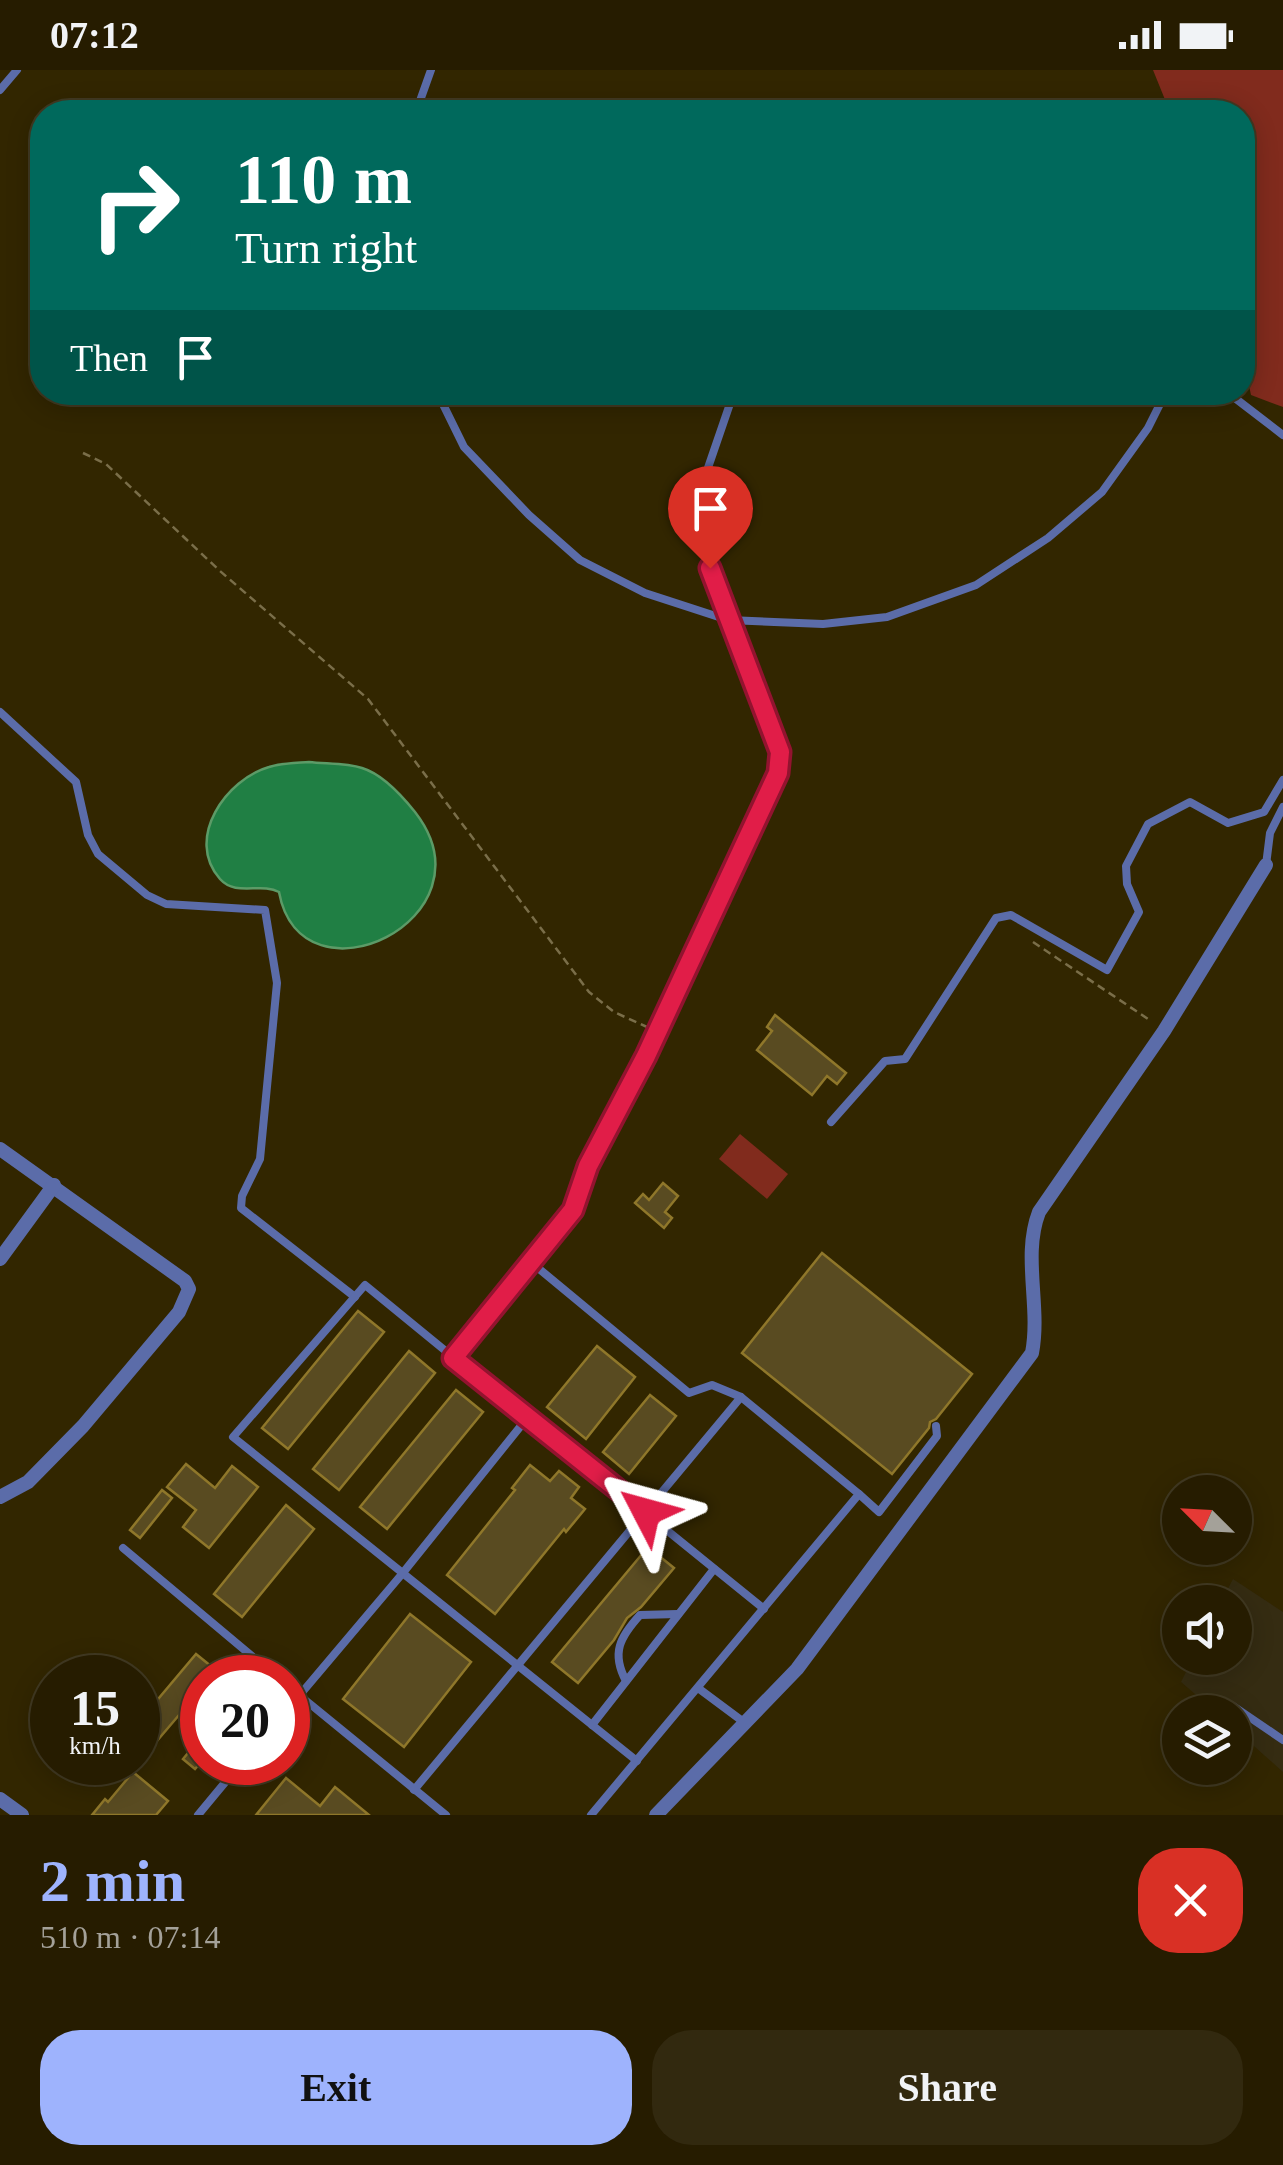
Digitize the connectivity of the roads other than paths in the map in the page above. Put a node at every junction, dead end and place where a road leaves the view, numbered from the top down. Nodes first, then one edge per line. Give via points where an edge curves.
1 (17, 70) edge
2 (431, 70) edge
3 (0, 90) edge
4 (420, 100) edge
5 (443, 405) edge
6 (730, 405) edge
7 (1160, 405) edge
8 (1244, 405) edge
9 (1283, 436) edge
10 (728, 620) junction
11 (0, 712) edge
12 (1283, 780) edge
13 (1283, 807) edge
14 (1266, 865) joint
15 (832, 1122) dead end
16 (0, 1148) edge
17 (54, 1186) junction
18 (0, 1259) edge
19 (532, 1263) junction
20 (355, 1297) junction
21 (453, 1358) junction
22 (741, 1398) junction
23 (528, 1417) junction
24 (936, 1426) dead end
25 (859, 1494) junction
26 (0, 1498) edge
27 (646, 1512) junction
28 (123, 1548) dead end
29 (714, 1569) junction
30 (402, 1574) junction
31 (764, 1609) junction
32 (678, 1614) junction
33 (251, 1655) edge
34 (518, 1665) junction
35 (626, 1681) junction
36 (310, 1682) edge
37 (698, 1688) junction
38 (310, 1704) edge
39 (1252, 1719) edge
40 (745, 1723) junction
41 (592, 1724) junction
42 (1283, 1740) edge
43 (637, 1761) junction
44 (223, 1785) edge
45 (414, 1790) junction
46 (0, 1798) edge
47 (22, 1815) edge
48 (198, 1815) edge
49 (446, 1815) edge
50 (592, 1815) edge
51 (656, 1815) edge

1 - 3 lane
2 - 4 lane
5 - 10 lane via 464,447 580,560 645,593
6 - 10 lane via 700,491 698,538
7 - 10 lane via 1102,492 976,585 888,617 823,624
8 - 9 lane
10 - 19 lane via 780,752 778,773 588,1166 573,1210
11 - 20 lane via 76,782 98,854 146,895 166,904 265,910 277,983 260,1159 241,1208
12 - 15 lane via 1264,812 1228,823 1190,802 1148,824 1126,866 1140,912 1107,970 1011,915 996,918 905,1060 884,1061
13 - 14 lane via 1270,833
14 - 40 street via 1039,1212 1032,1230 1032,1353 797,1668
16 - 17 street
17 - 18 street
17 - 26 street via 189,1289 178,1312 83,1426 28,1482
19 - 21 lane
19 - 22 lane via 689,1393 712,1386
20 - 21 lane via 365,1285
20 - 30 lane via 233,1437
21 - 23 lane
22 - 25 lane
22 - 27 lane
23 - 27 lane
23 - 30 lane
24 - 25 lane via 927,1453 879,1512
25 - 31 lane
27 - 29 lane
27 - 34 lane
28 - 33 lane
29 - 31 lane
29 - 32 lane
30 - 34 lane
30 - 36 lane
31 - 37 lane
32 - 35 lane
32 - 35 lane via 640,1614 628,1628 616,1656
34 - 41 lane
34 - 45 lane
35 - 41 lane
37 - 40 lane
37 - 43 lane
38 - 45 lane
39 - 42 lane
40 - 51 street
41 - 43 lane
43 - 50 lane
44 - 48 lane
45 - 49 lane
46 - 47 street

